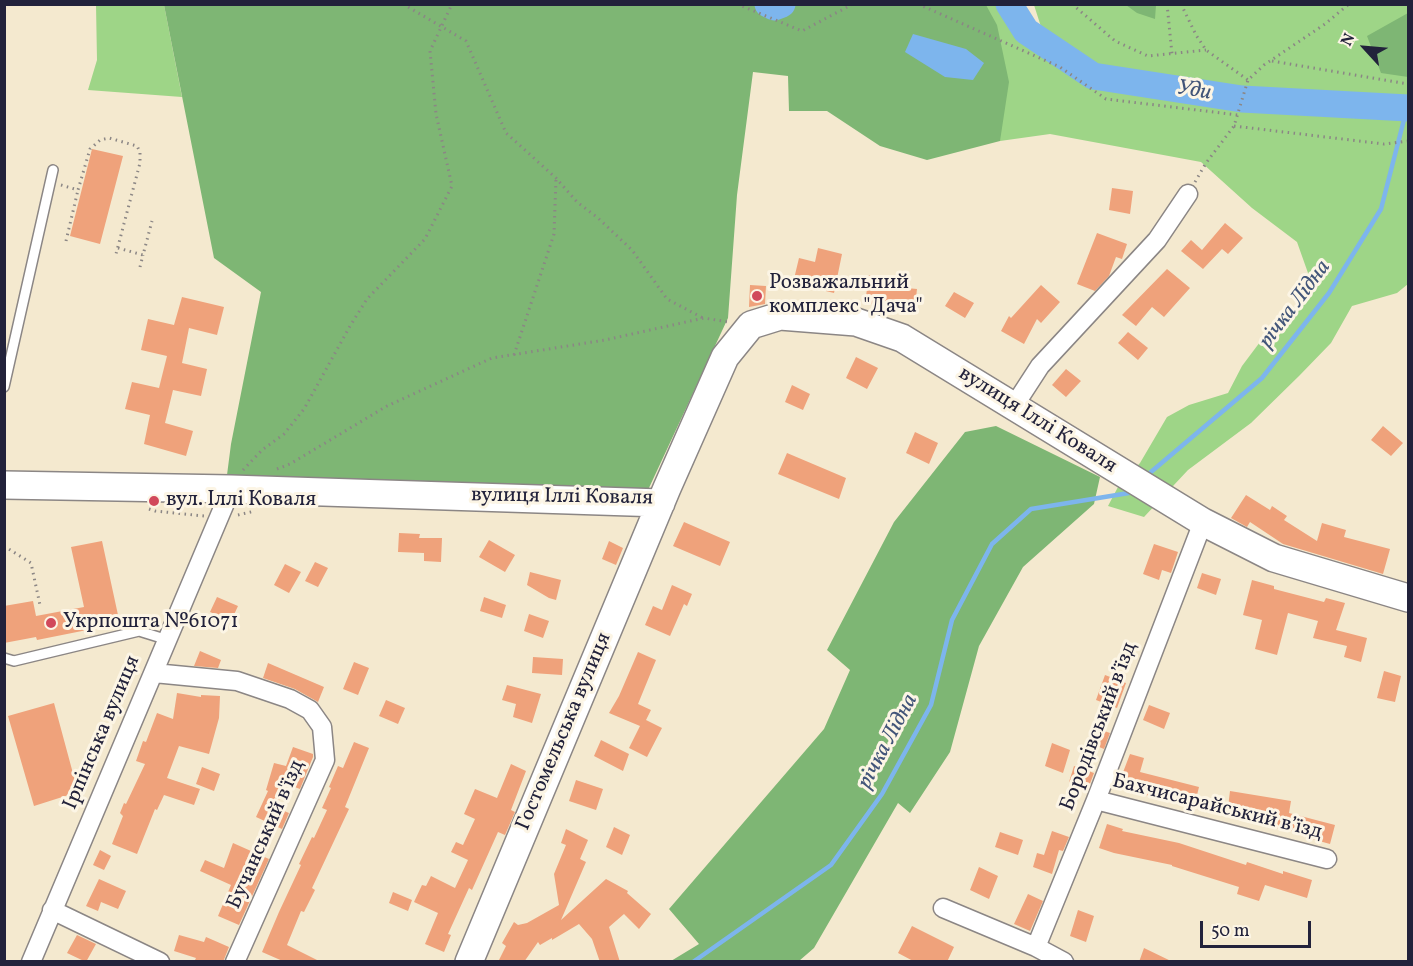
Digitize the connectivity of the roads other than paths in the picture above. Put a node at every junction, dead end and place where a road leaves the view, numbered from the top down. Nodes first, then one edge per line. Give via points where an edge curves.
1 (53, 170) dead end
2 (1188, 194) road end
3 (4, 387) edge
4 (1014, 406) junction
5 (4, 485) edge
6 (231, 489) junction
7 (661, 503) junction
8 (1203, 522) junction
9 (1408, 598) edge
10 (168, 640) junction
11 (4, 658) edge
12 (154, 673) junction
13 (1096, 800) junction
14 (1328, 859) dead end
15 (943, 908) dead end
16 (52, 910) junction
17 (1036, 947) junction
18 (31, 962) edge
19 (160, 962) edge
20 (235, 962) edge
21 (469, 962) edge
22 (1064, 962) edge

1 - 3 lane
2 - 4 street via 1156,240 1040,366
4 - 7 main road, вулиця Іллі Коваля via 902,338 856,322 780,316 751,325 725,357
4 - 8 main road, вулиця Іллі Коваля
5 - 6 main road, вулиця Іллі Коваля
6 - 7 main road, вулиця Іллі Коваля
6 - 10 street, Ірпінська вулиця
7 - 21 main road, Гостомельська вулиця
8 - 9 main road, вулиця Іллі Коваля via 1274,558
8 - 13 street, Бородівський в’їзд
10 - 11 lane via 139,632 14,661
10 - 12 street, Ірпінська вулиця
12 - 16 street, Ірпінська вулиця
12 - 20 street, Бучанський в'їзд via 237,681 290,699 310,710 322,727 325,760
13 - 14 street, Бахчисарайський в’їзд
13 - 17 street, Бородівський в’їзд
15 - 17 street
16 - 18 street, Ірпінська вулиця
16 - 19 street
17 - 22 street

